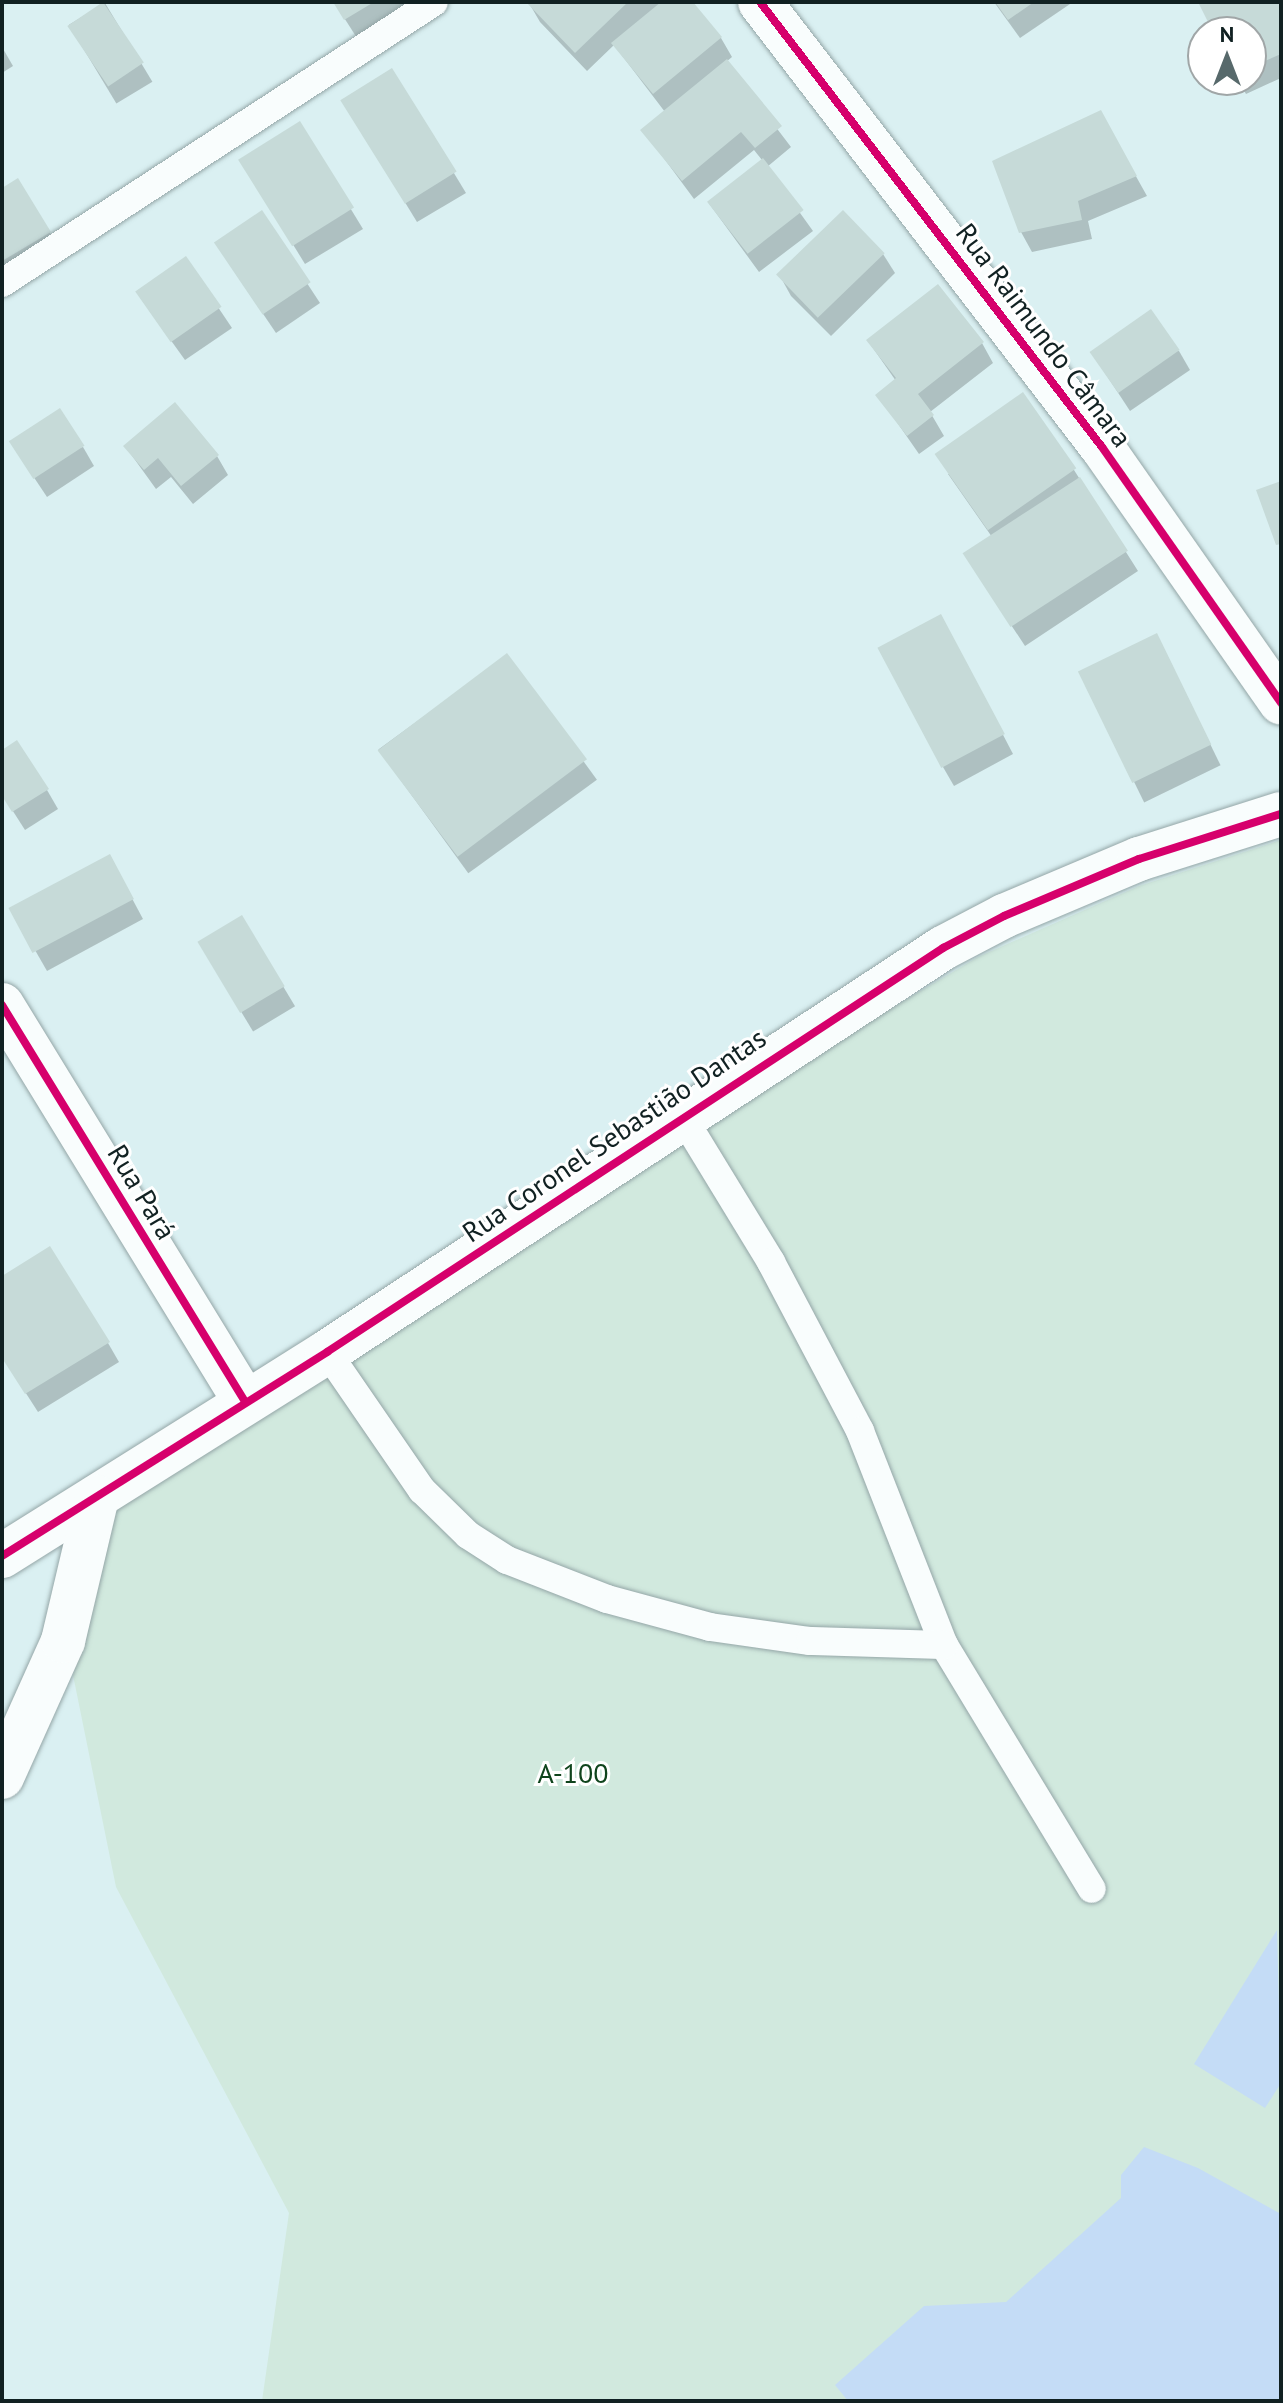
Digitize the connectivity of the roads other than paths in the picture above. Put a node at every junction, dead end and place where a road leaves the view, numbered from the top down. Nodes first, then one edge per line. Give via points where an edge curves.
1 (434, 2) edge
2 (760, 2) edge
3 (2, 283) edge
4 (1281, 703) edge
5 (1281, 814) edge
6 (2, 1005) edge
7 (682, 1116) junction
8 (327, 1352) junction
9 (245, 1402) junction
10 (97, 1497) junction
11 (2, 1556) edge
12 (944, 1645) junction
13 (2, 1777) edge
14 (1092, 1889) dead end

1 - 3 lane
2 - 4 street, Rua Raimundo Câmara via 1083,422
5 - 7 street, Rua Coronel Sebastião Dantas via 1139,859 1004,916 888,981
6 - 9 street, Rua Pará
7 - 8 street, Rua Coronel Sebastião Dantas
7 - 12 lane via 771,1262 860,1431
8 - 9 street, Rua Coronel Sebastião Dantas
8 - 12 lane via 422,1490 468,1535 507,1560 607,1599 710,1627 810,1641
9 - 10 street, Rua Coronel Sebastião Dantas
10 - 11 street, Rua Coronel Sebastião Dantas
10 - 13 street via 63,1641
12 - 14 lane

